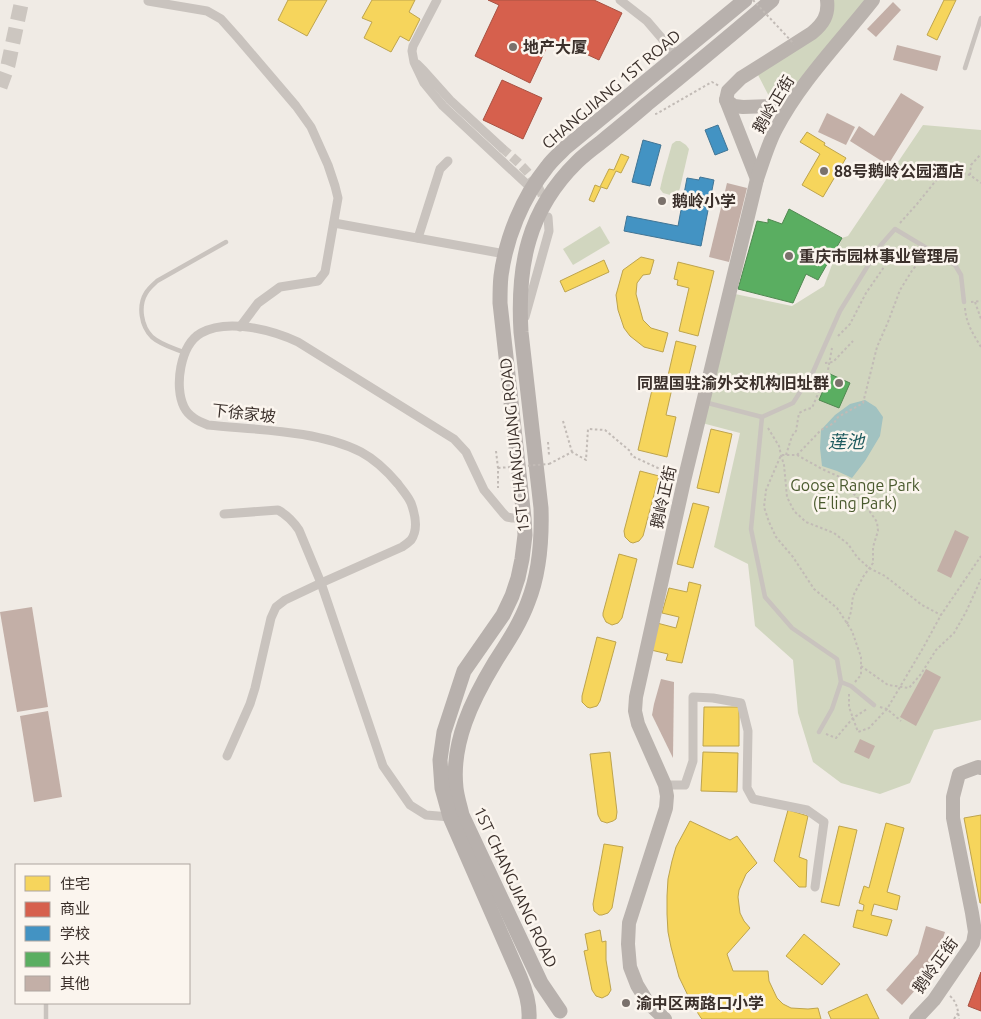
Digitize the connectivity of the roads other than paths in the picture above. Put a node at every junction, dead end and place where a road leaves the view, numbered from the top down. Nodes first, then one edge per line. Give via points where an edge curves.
1 (437, 0) edge
2 (620, 0) edge
3 (745, 0) edge
4 (772, 0) edge
5 (827, 0) edge
6 (148, 1) edge
7 (873, 1) edge
8 (981, 18) edge
9 (677, 56) junction
10 (414, 62) junction
11 (966, 68) dead end
12 (796, 95) junction
13 (727, 96) junction
14 (502, 148) tunnel mouth
15 (448, 161) dead end
16 (757, 179) junction
17 (532, 189) junction
18 (548, 217) tunnel mouth
19 (334, 223) junction
20 (418, 238) junction
21 (226, 242) dead end
22 (505, 254) junction
23 (964, 302) road end
24 (240, 327) junction
25 (520, 332) junction
26 (185, 352) junction
27 (703, 402) junction
28 (762, 416) junction
29 (224, 514) dead end
30 (524, 518) junction
31 (321, 582) junction
32 (841, 682) junction
33 (874, 705) road end
34 (820, 732) road end
35 (227, 756) dead end
36 (981, 768) edge
37 (665, 785) junction
38 (450, 817) junction
39 (815, 888) dead end
40 (46, 1004) edge
41 (529, 1015) edge
42 (46, 1019) edge
43 (665, 1019) edge
44 (916, 1019) edge

1 - 10 street via 413,46
2 - 9 street via 647,21
3 - 9 main road, CHANGJIANG 1ST ROAD
4 - 25 main road, 1ST CHANGJIANG ROAD via 578,160 550,193 539,212 524,259 520,280
5 - 13 street via 826,17 820,26 742,78
6 - 19 street via 207,11 221,19 296,106 311,127 335,186 338,198
7 - 12 street, 鹅岭正街
8 - 11 lane
9 - 17 main road, CHANGJIANG 1ST ROAD via 565,148
10 - 14 street
10 - 17 street via 433,94
12 - 13 street via 772,106 743,107 734,106
12 - 16 street, 鹅岭正街 via 775,130
13 - 16 street
15 - 20 street via 440,169
16 - 27 street, 鹅岭正街
17 - 22 main road, CHANGJIANG 1ST ROAD via 517,218
18 - 25 street via 548,231
19 - 20 street
19 - 24 street via 325,272 318,281 280,287 258,303
20 - 22 street
21 - 26 lane via 157,281 146,293 142,312 147,331 161,343
22 - 30 main road, CHANGJIANG 1ST ROAD via 500,303
23 - 28 lane via 961,275 954,265 895,229 880,246 840,311 813,372 793,403
24 - 26 street, 下徐家坡 via 212,329 200,334
24 - 30 street, 下徐家坡 via 298,342 454,439 466,452 484,490 503,513 507,517
25 - 41 main road, 1ST CHANGJIANG ROAD via 541,508 539,562 535,582 518,624 468,713 456,760 456,788 462,815 541,983 560,1011 542,1000 533,1005
26 - 31 street, 下徐家坡 via 180,366 180,394 184,406 198,422 298,434 344,445 362,452 380,465 408,498 415,514 416,528 412,539 402,547
27 - 28 lane
27 - 37 street, 鹅岭正街 via 636,697 638,724
28 - 32 lane via 751,529 765,597 792,628 837,659
29 - 31 street via 278,510 285,514 299,530
30 - 38 main road, CHANGJIANG 1ST ROAD via 522,559 512,596 503,615 464,671 444,732 440,760 442,788
31 - 35 street via 276,607 250,704
31 - 38 street via 383,766 410,805 426,815
32 - 33 lane
32 - 34 lane
36 - 44 street, 鹅岭正街 via 959,774 953,797 953,818 975,932 973,943 934,1000
37 - 39 street via 686,785 693,761 693,697 740,702 748,731 747,788 753,799 807,810 824,822
37 - 43 street, 鹅岭正街 via 666,808 629,923 628,944 630,967 637,985 648,1003
38 - 41 main road, CHANGJIANG 1ST ROAD via 520,977
40 - 42 lane

